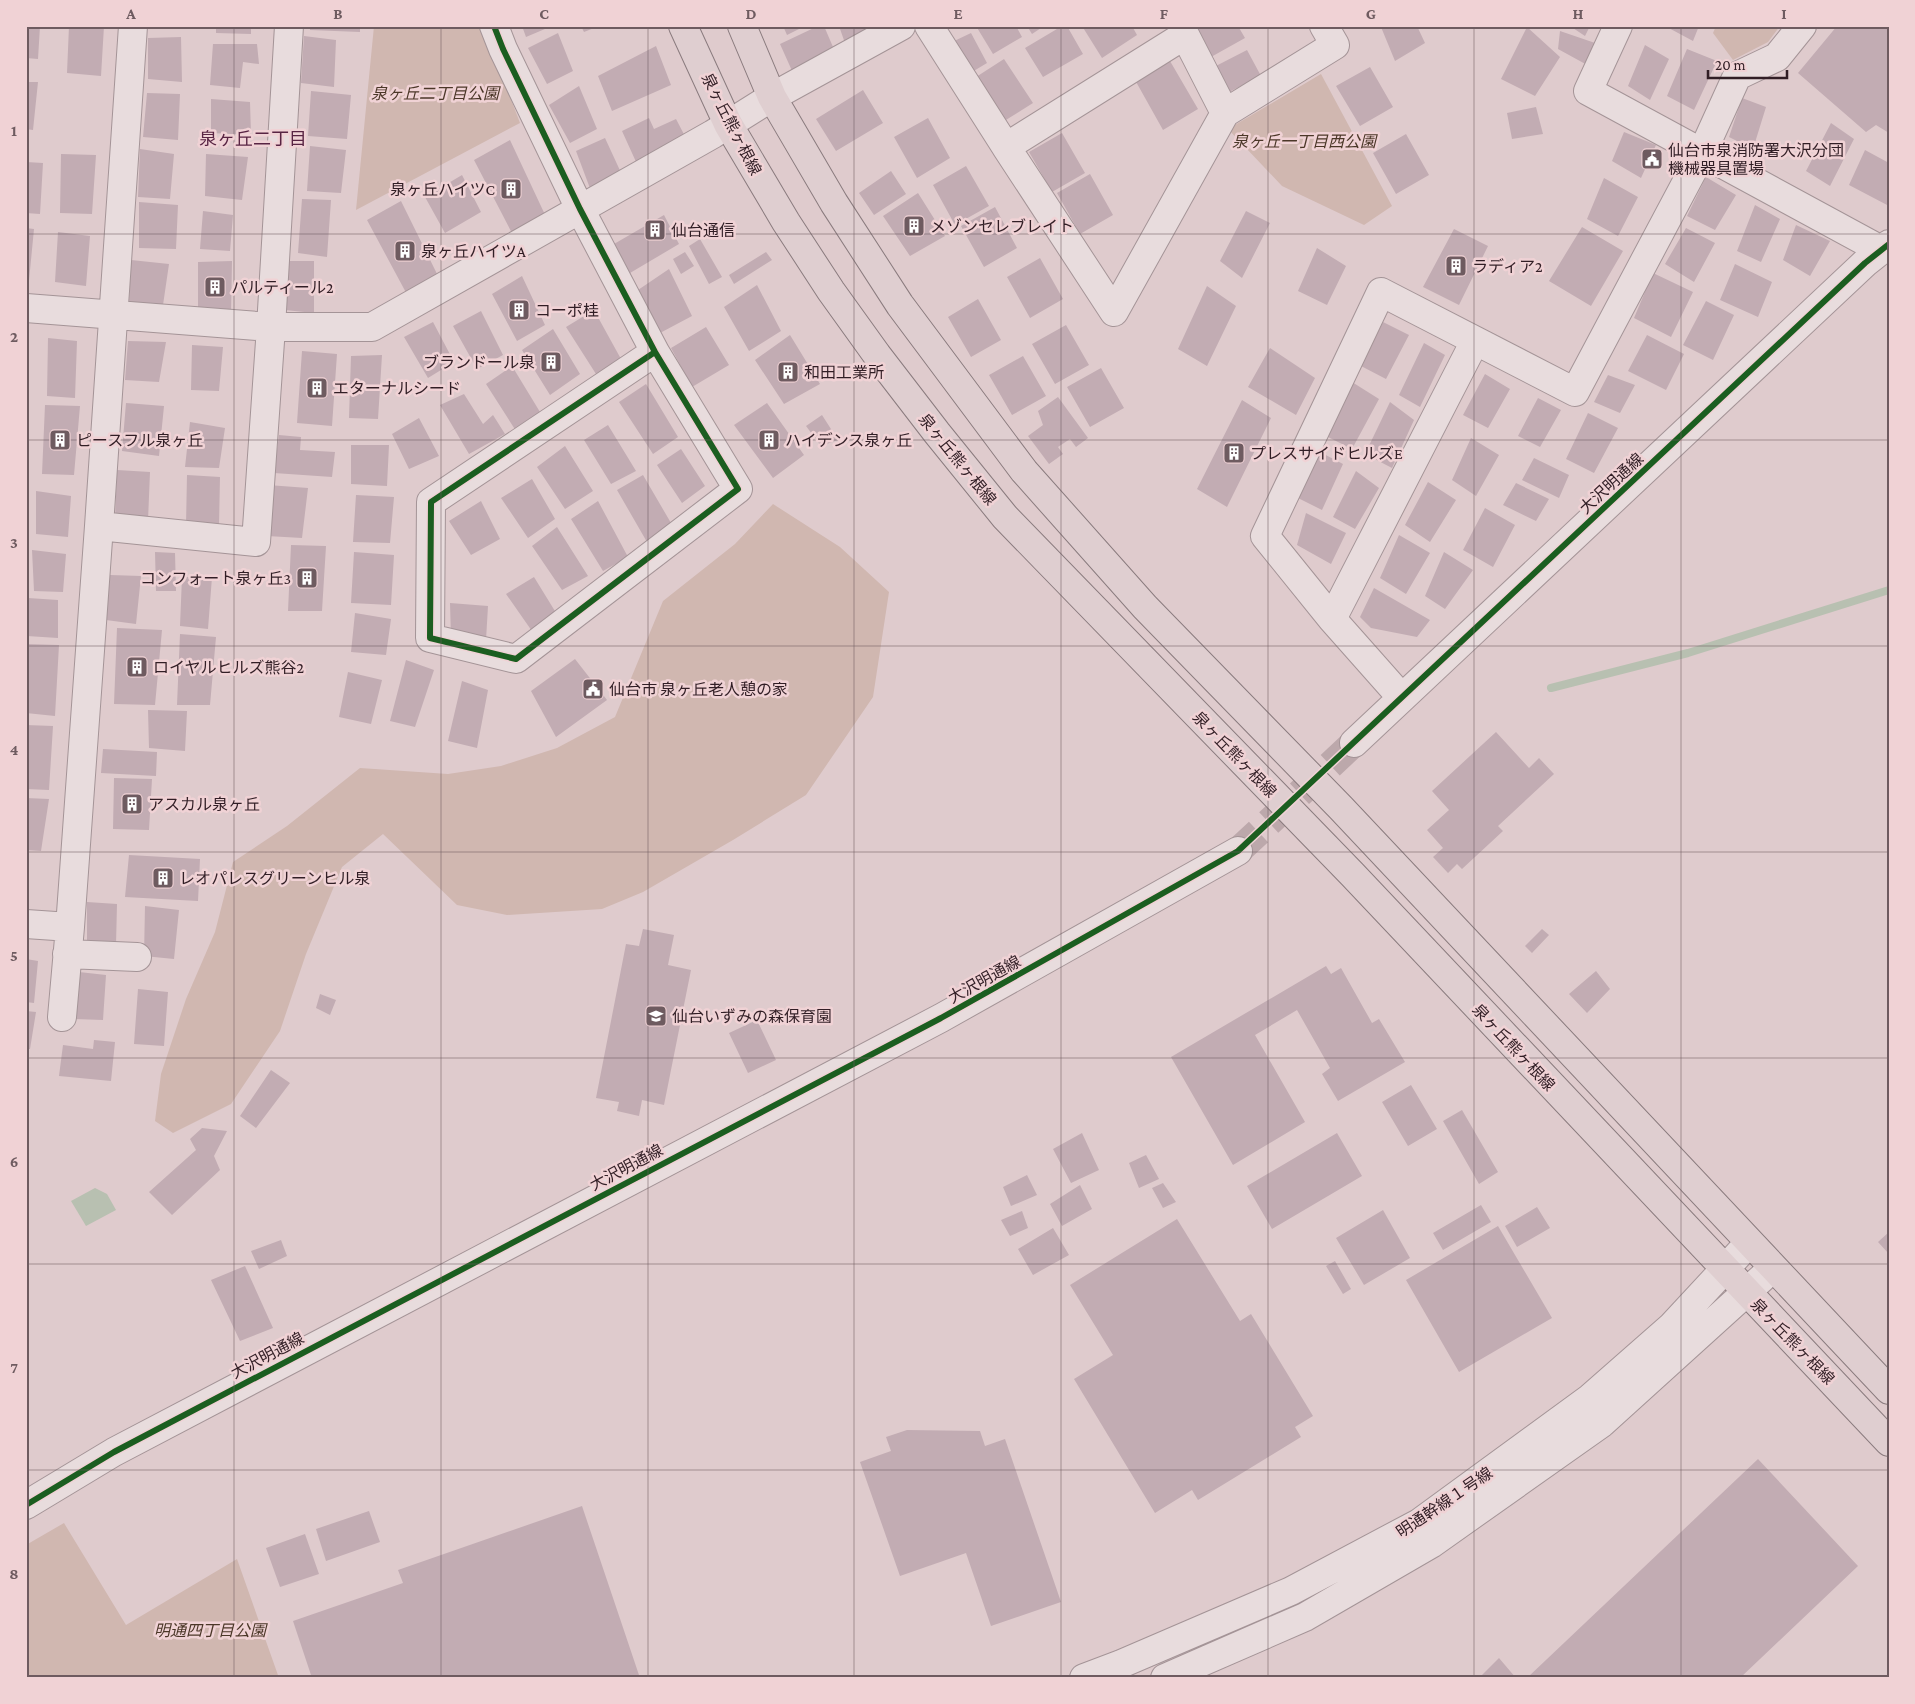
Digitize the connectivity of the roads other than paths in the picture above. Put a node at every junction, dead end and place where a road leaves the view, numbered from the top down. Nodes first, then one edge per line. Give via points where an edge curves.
1 (133, 26) edge
2 (289, 26) edge
3 (494, 26) edge
4 (683, 26) edge
5 (742, 26) edge
6 (901, 26) edge
7 (928, 26) edge
8 (1324, 26) edge
9 (1618, 26) edge
10 (1802, 26) edge
11 (772, 97) junction
12 (1225, 113) junction
13 (728, 124) junction
14 (1006, 148) junction
15 (1702, 153) junction
16 (580, 209) junction
17 (1885, 247) edge
18 (26, 308) edge
19 (114, 314) junction
20 (271, 327) junction
21 (1475, 341) junction
22 (655, 352) junction
23 (100, 526) junction
24 (1332, 619) junction
25 (1402, 698) junction
26 (1354, 743) tunnel mouth
27 (1238, 851) tunnel mouth
28 (26, 924) edge
29 (70, 926) junction
30 (67, 954) junction
31 (136, 957) dead end
32 (62, 1017) dead end
33 (1749, 1243) junction
34 (1773, 1268) junction
35 (1725, 1269) junction
36 (1748, 1293) junction
37 (1889, 1390) edge
38 (1889, 1442) edge
39 (26, 1505) edge
40 (1084, 1678) edge
41 (1165, 1678) edge

1 - 19 street
2 - 20 street
3 - 16 street
4 - 13 main road, 泉ヶ丘熊ヶ根線
5 - 11 main road
6 - 11 street
7 - 14 street
8 - 12 street via 1335,45
9 - 15 street via 1588,91
10 - 15 street via 1777,57 1737,76
11 - 13 street
11 - 33 main road via 834,203 900,305 1024,471 1145,607 1341,808
12 - 14 street via 1185,35
12 - 14 street via 1114,312
13 - 16 street
13 - 35 main road, 泉ヶ丘熊ヶ根線 via 786,222 837,299 925,418 1004,517 1352,874
15 - 17 street
15 - 21 street via 1575,392
16 - 20 street via 372,327
16 - 22 street
17 - 25 street, 大沢明通線
18 - 19 street
19 - 20 street
19 - 23 street
20 - 23 street via 256,542
21 - 24 street
21 - 24 street via 1381,292 1265,536
22 - 22 street via 738,489 516,659 430,638 431,502
23 - 29 street
24 - 25 street
25 - 26 street, 大沢明通線
27 - 39 street, 大沢明通線 via 941,1018 123,1447
28 - 29 street
29 - 30 street
30 - 31 street
30 - 32 street
33 - 34 main road
33 - 35 street, 明通幹線１号線
34 - 36 street
34 - 37 main road
35 - 36 main road, 泉ヶ丘熊ヶ根線
35 - 40 street, 明通幹線１号線 via 1672,1326 1590,1398 1419,1522 1291,1591
36 - 38 main road, 泉ヶ丘熊ヶ根線
36 - 41 street via 1602,1423 1432,1544 1305,1617

